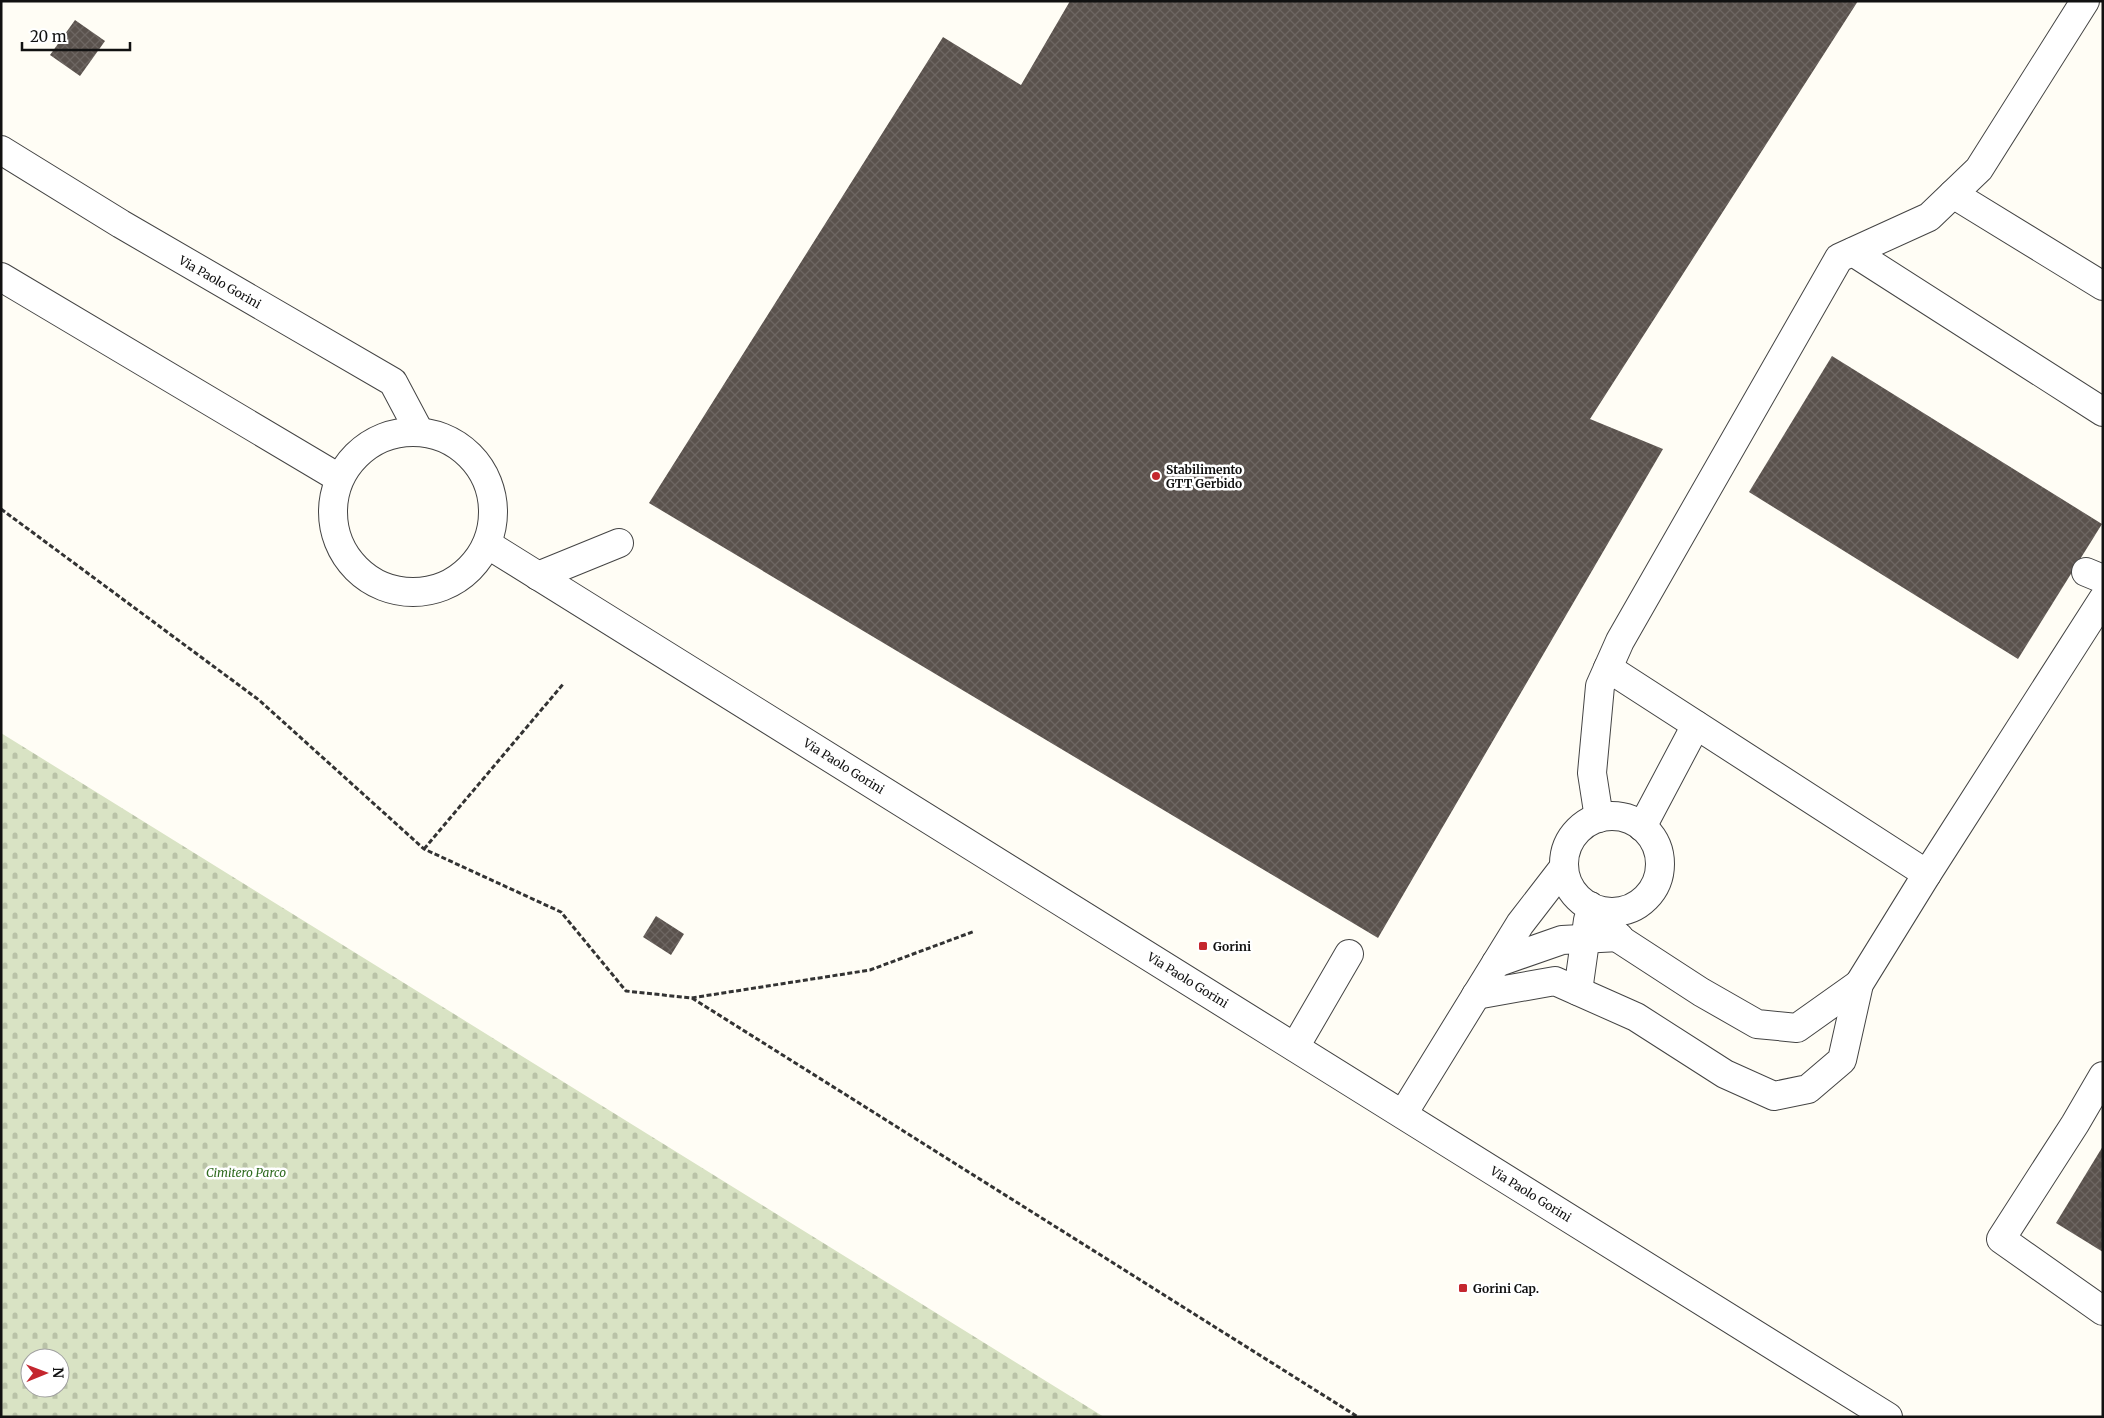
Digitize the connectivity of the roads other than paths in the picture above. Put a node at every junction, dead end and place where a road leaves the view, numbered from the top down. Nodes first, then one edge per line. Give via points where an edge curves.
1 (2085, 1) edge
2 (1, 150) edge
3 (1953, 194) junction
4 (1853, 252) junction
5 (1, 277) edge
6 (2103, 286) edge
7 (2103, 412) edge
8 (419, 431) junction
9 (339, 478) junction
10 (619, 543) dead end
11 (487, 544) junction
12 (538, 576) junction
13 (2103, 599) edge
14 (1608, 668) junction
15 (1696, 725) junction
16 (1599, 818) junction
17 (1642, 827) junction
18 (1564, 867) junction
19 (1926, 874) junction
20 (1590, 906) junction
21 (1619, 937) junction
22 (1585, 938) junction
23 (1349, 954) dead end
24 (1496, 963) junction
25 (1860, 984) junction
26 (1578, 991) junction
27 (1476, 995) junction
28 (1295, 1047) junction
29 (2103, 1076) edge
30 (1402, 1114) junction
31 (2103, 1311) edge
32 (1888, 1417) edge

1 - 3 street via 1979,169
2 - 8 street, Via Paolo Gorini via 121,224 393,382
3 - 4 street via 1929,217
3 - 6 street
4 - 7 street
4 - 14 street via 1839,258 1620,641
5 - 9 street
8 - 9 street via 387,435 366,445
8 - 11 street via 438,435 461,447 482,471 492,500 492,527
9 - 11 street via 332,516 335,535 353,566 385,588 412,592 435,589 452,582 466,572
10 - 12 street
11 - 12 street, Via Paolo Gorini
12 - 28 street, Via Paolo Gorini
13 - 19 street
14 - 15 street
14 - 16 street via 1600,686 1592,773
15 - 17 street
15 - 19 street
16 - 17 street via 1625,817
16 - 18 street via 1582,827 1572,838
17 - 20 street via 1650,833 1660,862 1659,877 1652,892 1642,903 1627,910 1613,913
18 - 20 street via 1574,894
18 - 24 street via 1520,924
19 - 25 street
20 - 21 street
20 - 22 street
21 - 22 street
21 - 25 street via 1701,992 1757,1024 1797,1028
22 - 24 street via 1562,940
22 - 26 street
23 - 28 street
24 - 27 street
25 - 26 street via 1842,1060 1808,1089 1774,1096 1725,1074 1636,1017
26 - 27 street via 1555,981
27 - 30 street
28 - 30 street, Via Paolo Gorini
29 - 31 street via 2076,1124 2001,1239
30 - 32 street, Via Paolo Gorini

